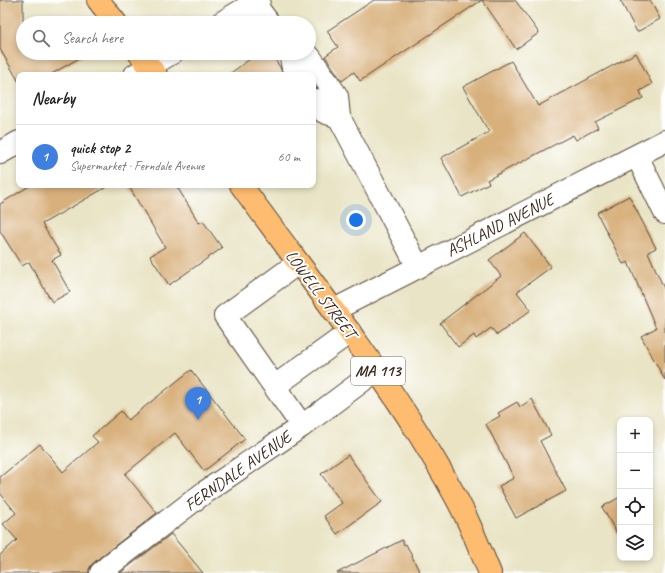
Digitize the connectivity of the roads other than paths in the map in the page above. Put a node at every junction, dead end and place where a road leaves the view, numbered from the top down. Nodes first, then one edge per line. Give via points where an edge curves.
1 (98, 0) edge
2 (256, 1) edge
3 (111, 16) edge
4 (232, 16) edge
5 (265, 16) edge
6 (158, 60) edge
7 (292, 60) edge
8 (312, 60) edge
9 (145, 67) edge
10 (295, 72) edge
11 (316, 100) dead end
12 (339, 117) junction
13 (665, 141) edge
14 (16, 144) edge
15 (0, 153) edge
16 (637, 156) junction
17 (243, 188) edge
18 (665, 212) edge
19 (298, 263) junction
20 (418, 267) junction
21 (334, 310) junction
22 (350, 332) junction
23 (377, 370) junction
24 (275, 386) junction
25 (302, 426) junction
26 (101, 573) edge
27 (490, 573) edge

1 - 3 main road
2 - 4 street
2 - 5 street
6 - 9 street
7 - 10 street
8 - 12 street via 337,96
11 - 12 street via 324,112
12 - 20 street
13 - 16 street, ASHLAND AVENUE
14 - 15 street
16 - 18 street
16 - 20 street, ASHLAND AVENUE
17 - 19 main road, LOWELL STREET / MA 113
19 - 21 main road, LOWELL STREET / MA 113
19 - 24 street via 225,316
20 - 21 street, ASHLAND AVENUE
21 - 22 main road, LOWELL STREET / MA 113
22 - 23 main road, LOWELL STREET / MA 113
22 - 24 street
23 - 25 street, FERNDALE AVENUE
23 - 27 main road, LOWELL STREET / MA 113 via 440,470 465,515
24 - 25 street
25 - 26 street, FERNDALE AVENUE via 205,492

